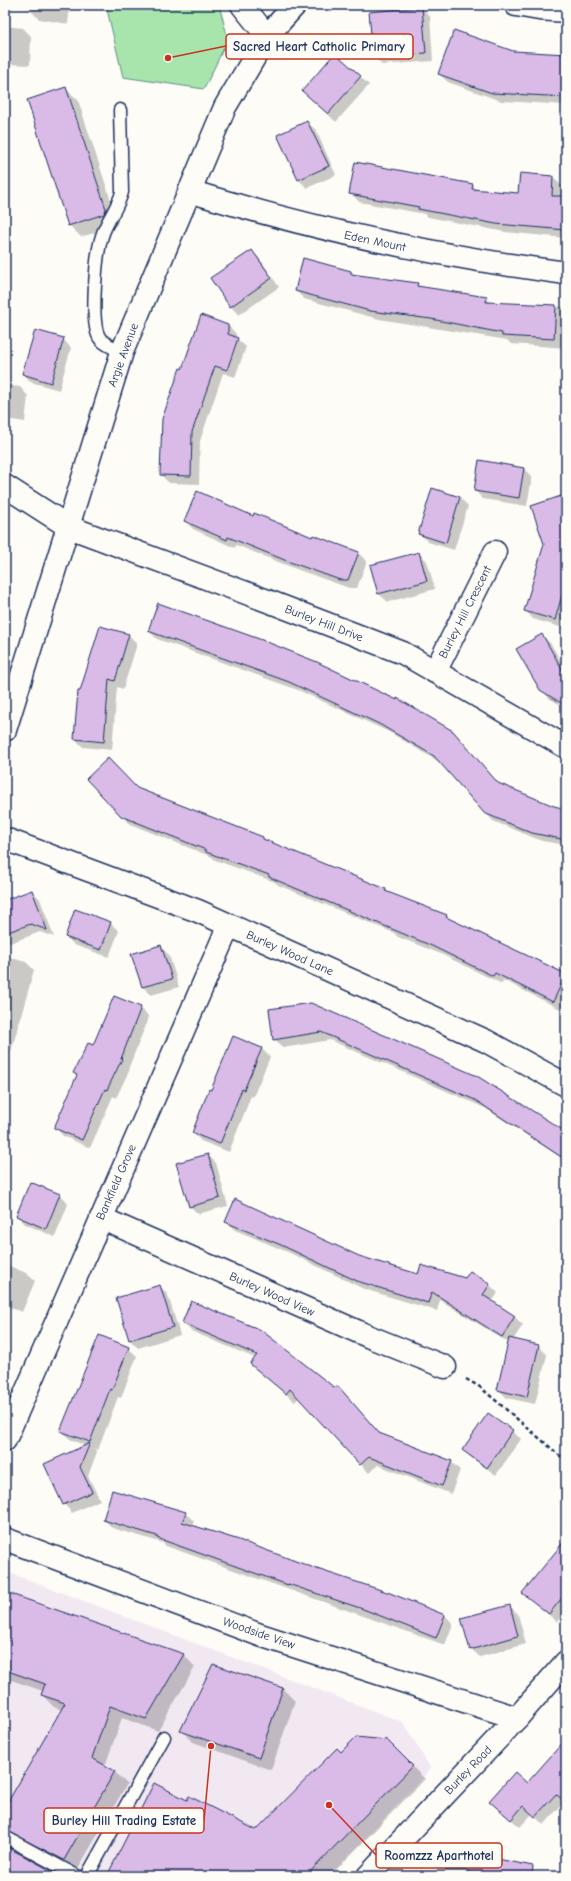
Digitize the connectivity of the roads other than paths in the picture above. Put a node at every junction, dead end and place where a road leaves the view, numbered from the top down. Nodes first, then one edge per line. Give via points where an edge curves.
1 (242, 5) edge
2 (295, 5) edge
3 (516, 5) edge
4 (566, 11) edge
5 (267, 36) junction
6 (120, 110) dead end
7 (189, 191) junction
8 (566, 273) edge
9 (122, 352) junction
10 (5, 486) edge
11 (69, 527) junction
12 (495, 552) dead end
13 (434, 672) junction
14 (5, 730) edge
15 (566, 748) edge
16 (5, 839) edge
17 (229, 925) junction
18 (566, 1085) edge
19 (101, 1218) junction
20 (445, 1367) road end
21 (5, 1440) edge
22 (5, 1539) edge
23 (566, 1662) edge
24 (518, 1718) junction
25 (164, 1737) dead end
26 (5, 1837) edge
27 (77, 1876) edge
28 (87, 1876) edge
29 (368, 1876) edge

1 - 5 street
2 - 5 street, Argie Avenue
3 - 4 street
5 - 7 street, Argie Avenue via 225,107
6 - 9 lane via 122,192 119,204 102,236 97,254 94,308 100,338
7 - 8 street, Eden Mount via 340,234 483,262
7 - 9 street, Argie Avenue
9 - 11 street, Argie Avenue
10 - 11 street, Burley Hill Drive
11 - 13 street, Burley Hill Drive via 402,653
11 - 14 street, Argie Avenue
12 - 13 street, Burley Hill Crescent
13 - 15 street, Burley Hill Drive
16 - 17 street, Burley Wood Lane
17 - 18 street, Burley Wood Lane via 486,1041
17 - 19 street, Bankfield Grove
19 - 20 street, Burley Wood View via 370,1337
19 - 21 street, Bankfield Grove
22 - 24 street, Woodside View via 260,1635
23 - 24 street, Burley Road
24 - 29 street, Burley Road
25 - 28 lane
26 - 27 lane

